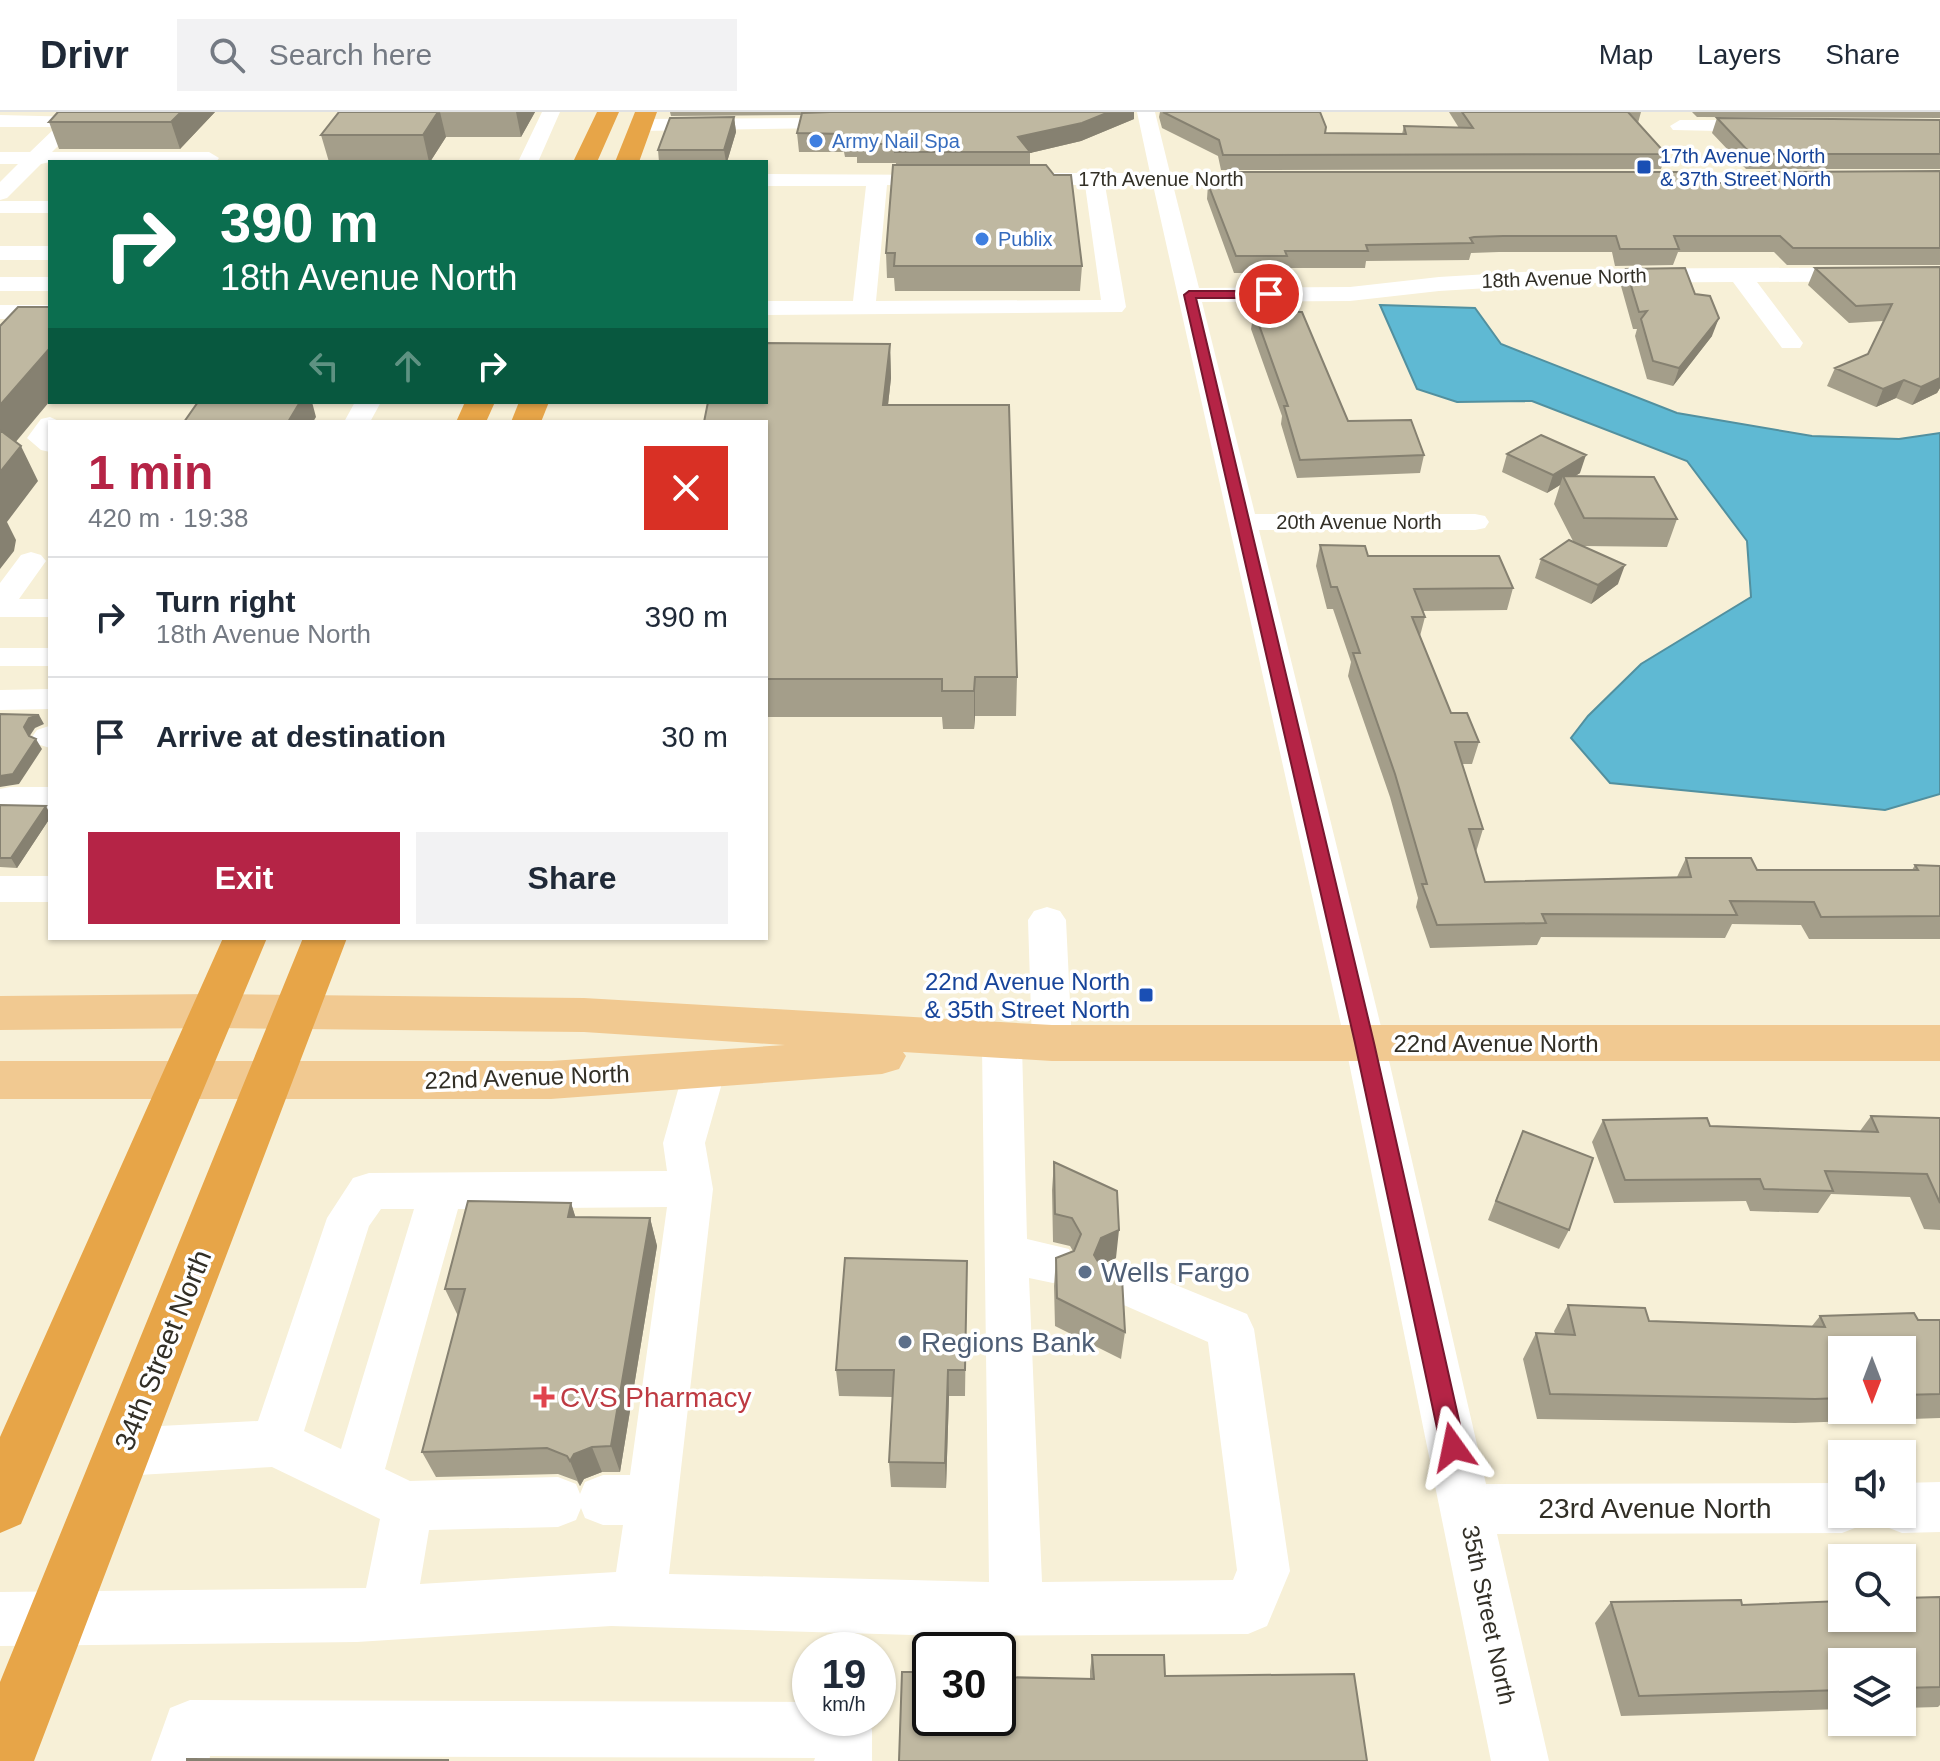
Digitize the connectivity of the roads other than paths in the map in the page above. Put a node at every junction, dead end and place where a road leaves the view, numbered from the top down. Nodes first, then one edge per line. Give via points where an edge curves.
1 (551, 112) edge
2 (608, 112) edge
3 (1146, 112) edge
4 (824, 118) edge
5 (1674, 119) edge
6 (0, 121) edge
7 (641, 124) edge
8 (1787, 126) edge
9 (0, 139) edge
10 (54, 139) junction
11 (755, 148) dead end
12 (0, 158) edge
13 (209, 158) dead end
14 (35, 159) junction
15 (529, 160) edge
16 (586, 160) edge
17 (628, 160) edge
18 (1833, 178) edge
19 (877, 179) junction
20 (970, 179) edge
21 (1001, 179) edge
22 (1094, 179) junction
23 (1160, 179) junction
24 (1302, 179) edge
25 (1617, 179) edge
26 (1727, 179) junction
27 (768, 180) edge
28 (37, 181) dead end
29 (4, 185) edge
30 (0, 207) edge
31 (48, 207) edge
32 (0, 253) edge
33 (48, 253) edge
34 (1739, 274) junction
35 (1940, 274) edge
36 (0, 284) edge
37 (48, 284) edge
38 (1189, 295) junction
39 (768, 308) edge
40 (864, 308) junction
41 (0, 312) edge
42 (48, 312) edge
43 (1791, 343) dead end
44 (1242, 522) junction
45 (1475, 522) dead end
46 (42, 555) edge
47 (0, 606) edge
48 (48, 608) edge
49 (0, 657) edge
50 (48, 657) edge
51 (48, 699) edge
52 (0, 700) edge
53 (10, 798) dead end
54 (48, 798) edge
55 (0, 889) edge
56 (48, 889) edge
57 (1047, 920) dead end
58 (244, 940) edge
59 (324, 940) edge
60 (214, 1011) junction
61 (296, 1012) junction
62 (0, 1013) edge
63 (1052, 1043) junction
64 (1365, 1043) junction
65 (1940, 1043) edge
66 (1002, 1046) junction
67 (705, 1069) junction
68 (0, 1080) edge
69 (185, 1080) junction
70 (271, 1080) junction
71 (691, 1189) junction
72 (441, 1191) junction
73 (1005, 1254) junction
74 (1053, 1263) edge
75 (1117, 1281) edge
76 (275, 1443) junction
77 (122, 1452) junction
78 (356, 1481) junction
79 (604, 1501) junction
80 (0, 1504) edge
81 (408, 1506) junction
82 (1940, 1507) edge
83 (1828, 1508) edge
84 (1916, 1508) edge
85 (1467, 1509) junction
86 (639, 1600) junction
87 (1016, 1609) junction
88 (388, 1612) junction
89 (28, 1619) edge
90 (530, 1746) edge
91 (1, 1761) edge
92 (180, 1761) edge
93 (843, 1761) edge
94 (1520, 1761) edge

1 - 15 street
2 - 16 highway
3 - 23 street, 35th Street North
4 - 7 street
5 - 8 street
5 - 26 street
6 - 10 street via 72,121
7 - 11 street via 757,134
7 - 17 highway
9 - 10 street
10 - 14 street
12 - 14 street
13 - 14 street
14 - 29 street
18 - 26 street
19 - 20 street
19 - 27 street
19 - 40 street
21 - 22 street, 17th Avenue North
22 - 23 street, 17th Avenue North
22 - 40 street via 1114,307
23 - 24 street, 17th Avenue North
23 - 38 street, 35th Street North
25 - 26 street
28 - 29 street
30 - 31 street
32 - 33 street
34 - 35 street, 18th Avenue North
34 - 38 street, 18th Avenue North via 1574,276 1350,294
34 - 43 street
36 - 37 street
38 - 44 street, 35th Street North
39 - 40 street
41 - 42 street
44 - 45 street, 20th Avenue North
44 - 64 street, 35th Street North
46 - 47 street
47 - 48 street
49 - 50 street
51 - 52 street
53 - 54 street
55 - 56 street
57 - 63 street
58 - 60 highway
59 - 61 highway, 34th Street North
60 - 61 main road, 22nd Avenue North
60 - 62 main road, 22nd Avenue North
60 - 69 highway
61 - 63 main road, 22nd Avenue North via 584,1015
61 - 70 highway, 34th Street North
63 - 64 main road, 22nd Avenue North
63 - 66 main road, 22nd Avenue North
64 - 65 main road, 22nd Avenue North
64 - 85 street, 35th Street North
66 - 67 main road, 22nd Avenue North
66 - 73 street
67 - 70 main road, 22nd Avenue North via 551,1080
67 - 71 street via 684,1143
68 - 69 main road, 22nd Avenue North
69 - 70 main road, 22nd Avenue North
69 - 80 highway
70 - 77 highway, 34th Street North
71 - 72 street
71 - 79 street
72 - 76 street via 369,1191 349,1218
72 - 78 street
73 - 74 street
73 - 87 street
75 - 87 street via 1230,1329 1264,1571 1248,1607
76 - 77 street
76 - 78 street
77 - 89 highway, 34th Street North
78 - 81 street
79 - 81 street
79 - 86 street
81 - 88 street
82 - 84 street
83 - 85 street, 23rd Avenue North
85 - 94 street, 35th Street North
86 - 87 street
86 - 88 street
88 - 89 street
89 - 91 highway, 34th Street North
90 - 92 street via 190,1728
90 - 93 street via 844,1730

